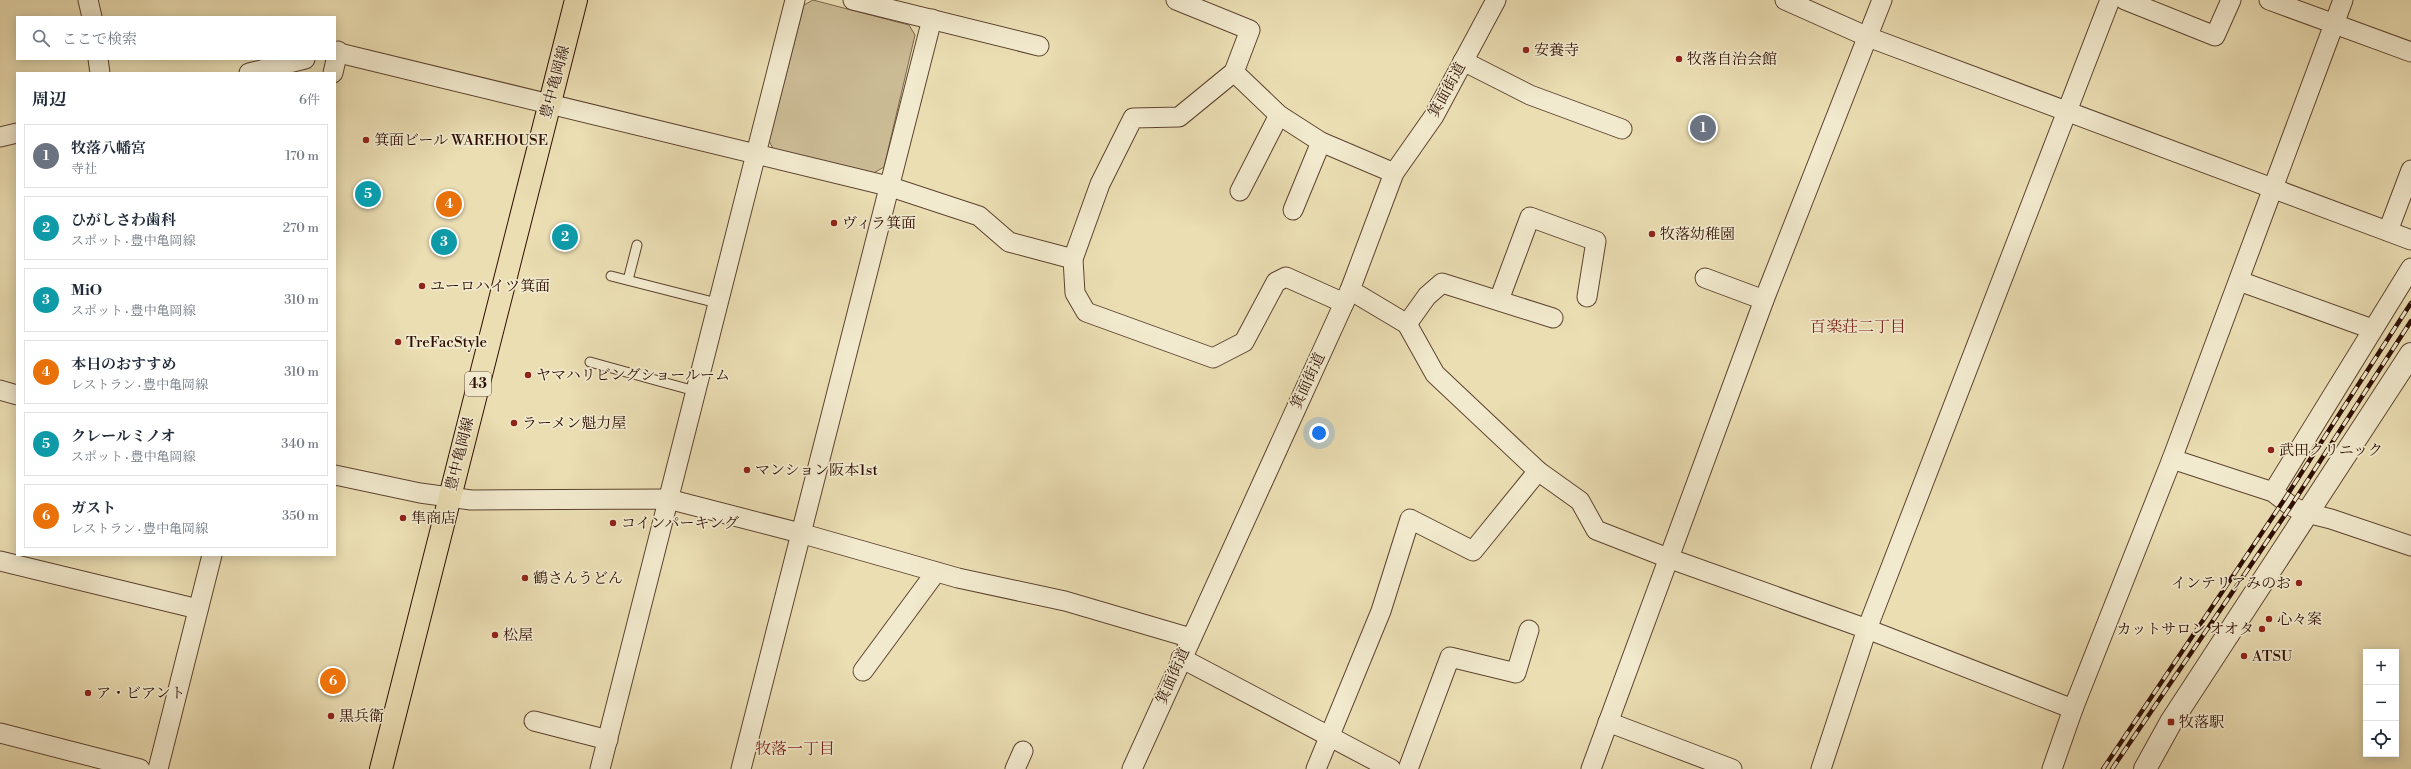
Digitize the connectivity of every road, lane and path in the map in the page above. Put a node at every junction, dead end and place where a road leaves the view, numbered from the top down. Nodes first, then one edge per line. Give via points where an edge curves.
1 (88, 0) edge
2 (576, 0) edge
3 (795, 0) edge
4 (854, 0) edge
5 (1176, 0) edge
6 (1496, 0) edge
7 (1882, 0) edge
8 (2110, 0) edge
9 (2125, 0) edge
10 (2231, 0) edge
11 (2269, 0) edge
12 (2343, 0) edge
13 (1794, 2) edge
14 (92, 16) edge
15 (932, 18) junction
16 (2335, 23) junction
17 (1868, 37) junction
18 (1038, 46) dead end
19 (337, 51) edge
20 (2411, 52) edge
21 (98, 60) edge
22 (301, 60) edge
23 (335, 60) edge
24 (1463, 61) junction
25 (100, 72) edge
26 (253, 72) edge
27 (332, 72) edge
28 (1234, 72) junction
29 (550, 102) junction
30 (2067, 110) junction
31 (1279, 115) junction
32 (1622, 129) dead end
33 (16, 133) edge
34 (0, 137) edge
35 (1321, 142) junction
36 (755, 152) junction
37 (2411, 170) edge
38 (1394, 173) junction
39 (888, 186) junction
40 (2273, 189) junction
41 (1240, 192) dead end
42 (1293, 210) dead end
43 (2388, 231) junction
44 (2411, 240) edge
45 (637, 245) dead end
46 (1073, 259) junction
47 (2411, 268) edge
48 (611, 276) dead end
49 (1706, 278) dead end
50 (628, 280) junction
51 (2239, 281) junction
52 (1347, 296) junction
53 (1587, 297) dead end
54 (1499, 300) junction
55 (1764, 300) junction
56 (717, 303) junction
57 (1553, 318) dead end
58 (1407, 324) junction
59 (2372, 329) junction
60 (2411, 354) edge
61 (590, 362) dead end
62 (0, 390) edge
63 (695, 391) junction
64 (16, 395) edge
65 (2172, 459) junction
66 (1538, 471) junction
67 (336, 475) edge
68 (2273, 492) junction
69 (449, 497) junction
70 (668, 500) junction
71 (2307, 513) junction
72 (800, 533) junction
73 (2411, 546) edge
74 (212, 556) edge
75 (1668, 558) junction
76 (0, 561) edge
77 (936, 572) junction
78 (198, 609) junction
79 (1867, 629) junction
80 (1529, 630) dead end
81 (1191, 638) junction
82 (1181, 658) junction
83 (863, 671) dead end
84 (2073, 709) junction
85 (534, 721) dead end
86 (1608, 722) junction
87 (0, 733) edge
88 (1330, 737) junction
89 (608, 740) junction
90 (1022, 751) dead end
91 (140, 769) edge
92 (158, 769) edge
93 (381, 769) edge
94 (600, 769) edge
95 (741, 769) edge
96 (1015, 769) edge
97 (1132, 769) edge
98 (1316, 769) edge
99 (1391, 769) edge
100 (1408, 769) edge
101 (1591, 769) edge
102 (1732, 769) edge
103 (1821, 769) edge
104 (2052, 769) edge
105 (2145, 769) edge

1 - 14 street
2 - 29 main road, 豊中亀岡線 / 43
3 - 36 street
4 - 15 street
5 - 28 street via 1250,30
6 - 24 street, 箕面街道
7 - 17 street
8 - 30 street
9 - 10 street via 2215,36
11 - 16 street
12 - 16 street
13 - 17 street
15 - 18 street
15 - 39 street
16 - 20 street
16 - 40 street
17 - 30 street
17 - 55 street
19 - 29 street
21 - 25 street
22 - 26 street
23 - 27 street
24 - 32 street via 1530,95
24 - 38 street, 箕面街道 via 1434,116
28 - 31 street
28 - 46 street via 1179,117 1133,118 1100,184
29 - 36 street
29 - 69 main road, 豊中亀岡線 / 43
30 - 40 street
30 - 79 street
31 - 35 street
31 - 41 street
33 - 34 street
35 - 38 street
35 - 42 street
36 - 39 street
36 - 56 street
37 - 43 street
38 - 52 street, 箕面街道
39 - 46 street via 979,216 1009,242
39 - 72 street
40 - 43 street
40 - 51 street
43 - 44 street
45 - 50 lane
46 - 52 street via 1075,293 1086,312 1213,358 1244,342 1276,282 1286,277
47 - 59 street
48 - 50 lane
49 - 55 street
50 - 56 lane
51 - 59 street
51 - 65 street
52 - 58 street
52 - 81 street, 箕面街道
53 - 54 street via 1596,241 1530,217
54 - 57 street
54 - 58 street via 1442,283 1428,296
55 - 75 street
56 - 63 street
58 - 66 street via 1435,374
59 - 68 street
60 - 71 street
61 - 63 lane
62 - 64 street
63 - 70 street
65 - 68 street
65 - 84 street
66 - 75 street via 1580,501 1596,530
66 - 88 street via 1473,551 1410,519 1381,611
67 - 69 street
68 - 71 street via 2291,506
69 - 70 street via 471,500
69 - 93 main road, 豊中亀岡線 / 43
70 - 72 street
70 - 89 street
71 - 73 street
71 - 105 street via 2171,722
72 - 77 street
72 - 95 street
74 - 78 street
75 - 79 street
75 - 86 street
76 - 78 street
77 - 81 street via 1064,601
77 - 83 street
78 - 92 street
79 - 84 street
79 - 103 street
80 - 100 street via 1516,673 1450,657
81 - 82 street, 箕面街道
82 - 88 street
82 - 97 street, 箕面街道
84 - 104 street
85 - 89 street
86 - 101 street
86 - 102 street
87 - 91 street
88 - 98 street
88 - 99 street
89 - 94 street
90 - 96 street

